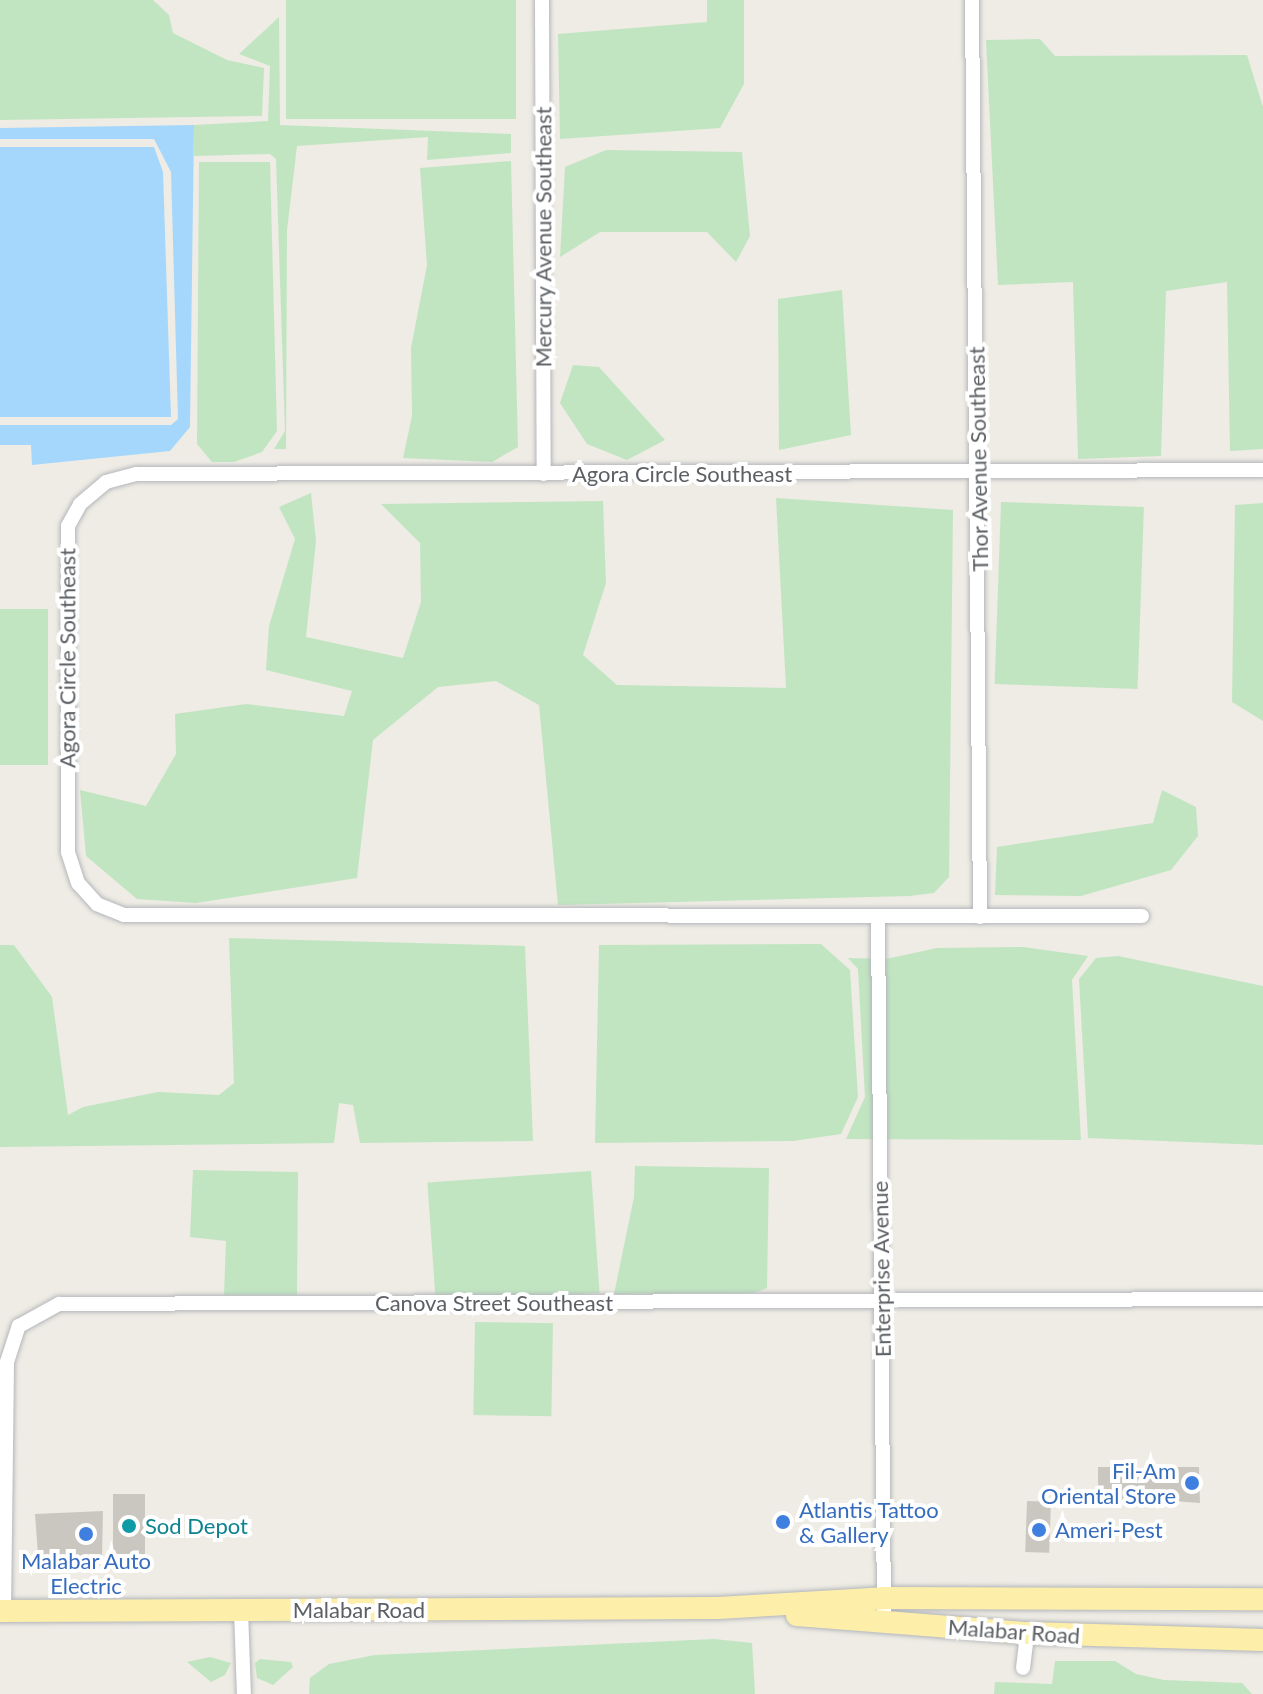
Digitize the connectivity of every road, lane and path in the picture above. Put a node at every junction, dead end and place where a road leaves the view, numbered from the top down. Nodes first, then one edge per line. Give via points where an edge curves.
1 (542, 0) edge
2 (972, 0) edge
3 (1263, 470) edge
4 (979, 473) junction
5 (544, 474) junction
6 (1142, 916) dead end
7 (878, 917) junction
8 (980, 917) junction
9 (1263, 1299) edge
10 (882, 1302) junction
11 (884, 1598) junction
12 (1161, 1599) junction
13 (1263, 1599) edge
14 (718, 1608) junction
15 (241, 1610) junction
16 (2, 1611) edge
17 (884, 1621) junction
18 (1027, 1633) junction
19 (1263, 1640) edge
20 (1023, 1668) dead end
21 (244, 1694) edge

1 - 5 street, Mercury Avenue Southeast
2 - 4 street, Thor Avenue Southeast
3 - 4 street, Agora Circle Southeast
4 - 5 street, Agora Circle Southeast
4 - 8 street, Thor Avenue Southeast
5 - 7 street, Agora Circle Southeast via 136,474 106,482 80,504 68,526 65,551 68,852 78,883 97,904 124,915 158,919
6 - 8 street, Agora Circle Southeast
7 - 8 street, Agora Circle Southeast
7 - 10 street, Enterprise Avenue
9 - 10 street, Canova Street Southeast
10 - 11 street, Enterprise Avenue
10 - 16 street, Canova Street Southeast via 59,1304 19,1326 7,1362
11 - 12 main road, Malabar Road
11 - 14 main road, Malabar Road
11 - 17 street, Enterprise Avenue
12 - 13 main road, Malabar Road
12 - 18 main road via 1139,1606 1042,1607
14 - 15 main road, Malabar Road
14 - 17 main road, Malabar Road
15 - 16 main road, Malabar Road
15 - 21 street
17 - 18 main road, Malabar Road
18 - 19 main road, Malabar Road
18 - 20 street

